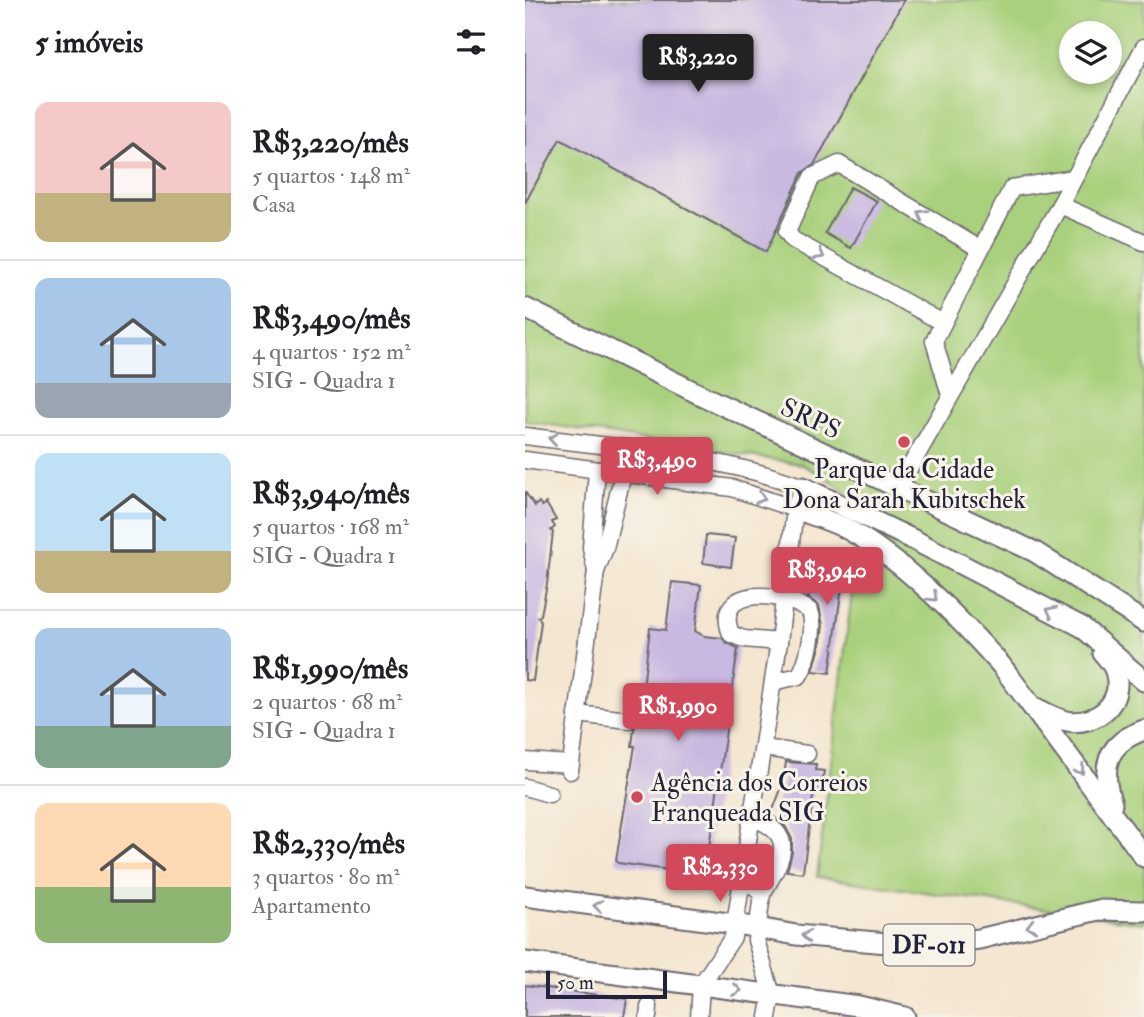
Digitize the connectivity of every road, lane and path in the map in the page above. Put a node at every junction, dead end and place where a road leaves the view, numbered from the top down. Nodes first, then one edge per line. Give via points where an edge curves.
1 (1144, 47) edge
2 (1074, 178) junction
3 (1060, 205) junction
4 (1144, 242) edge
5 (981, 249) junction
6 (525, 309) edge
7 (943, 323) junction
8 (950, 395) junction
9 (525, 436) edge
10 (525, 460) edge
11 (597, 470) junction
12 (623, 474) junction
13 (803, 487) junction
14 (898, 488) junction
15 (795, 509) junction
16 (596, 571) junction
17 (784, 599) junction
18 (1144, 622) edge
19 (1082, 627) junction
20 (779, 642) junction
21 (1144, 681) edge
22 (773, 682) junction
23 (1033, 705) junction
24 (577, 714) junction
25 (629, 720) dead end
26 (1144, 730) edge
27 (763, 748) junction
28 (807, 754) dead end
29 (525, 761) edge
30 (525, 787) edge
31 (549, 794) dead end
32 (752, 818) junction
33 (1117, 818) junction
34 (1144, 857) edge
35 (743, 876) junction
36 (762, 894) junction
37 (525, 896) edge
38 (1144, 911) edge
39 (758, 928) junction
40 (734, 931) junction
41 (525, 961) edge
42 (701, 985) junction
43 (772, 995) junction
44 (699, 1017) edge
45 (768, 1017) edge
46 (905, 1017) edge

1 - 2 street
2 - 3 street
2 - 5 street via 1012,188
3 - 4 street
3 - 8 street
5 - 7 street
5 -> 7 street via 839,164 812,177 787,232 793,240
6 - 14 main road, SRPS
7 - 8 street via 934,341
8 - 14 street
13 -> 9 street via 733,465
10 - 11 street
11 - 12 street
11 - 16 street via 591,548
12 -> 15 street via 732,488
12 - 16 street
13 - 15 street
19 -> 13 main road
14 - 18 main road, SRPS via 1035,552
15 - 17 street
15 -> 23 main road via 844,527 887,554 981,641
16 - 24 street
17 - 20 street
17 - 20 street via 741,598 728,614 727,624 736,637
17 - 22 street via 810,611 812,625 806,665 799,676
19 - 21 main road
19 - 23 main road via 1115,669 1118,685 1107,711 1095,719 1067,721
20 - 22 street
22 - 27 street
23 -> 33 main road
24 - 25 street
24 - 29 street via 571,768
26 - 33 main road via 1121,743 1108,760 1105,781
27 - 28 street
27 - 32 street
30 - 31 street
32 - 35 street
32 - 36 street via 776,830 780,839 781,862
33 - 34 main road
35 - 36 street
35 - 40 street
36 - 39 street
40 -> 37 main road, DF-011
38 -> 39 main road, DF-011 via 1098,910 979,939 922,946
39 - 40 main road, DF-011
39 - 43 street via 756,940
40 - 42 street
41 - 42 main road
42 -> 43 main road
42 - 44 street
43 - 45 street
43 - 46 main road

